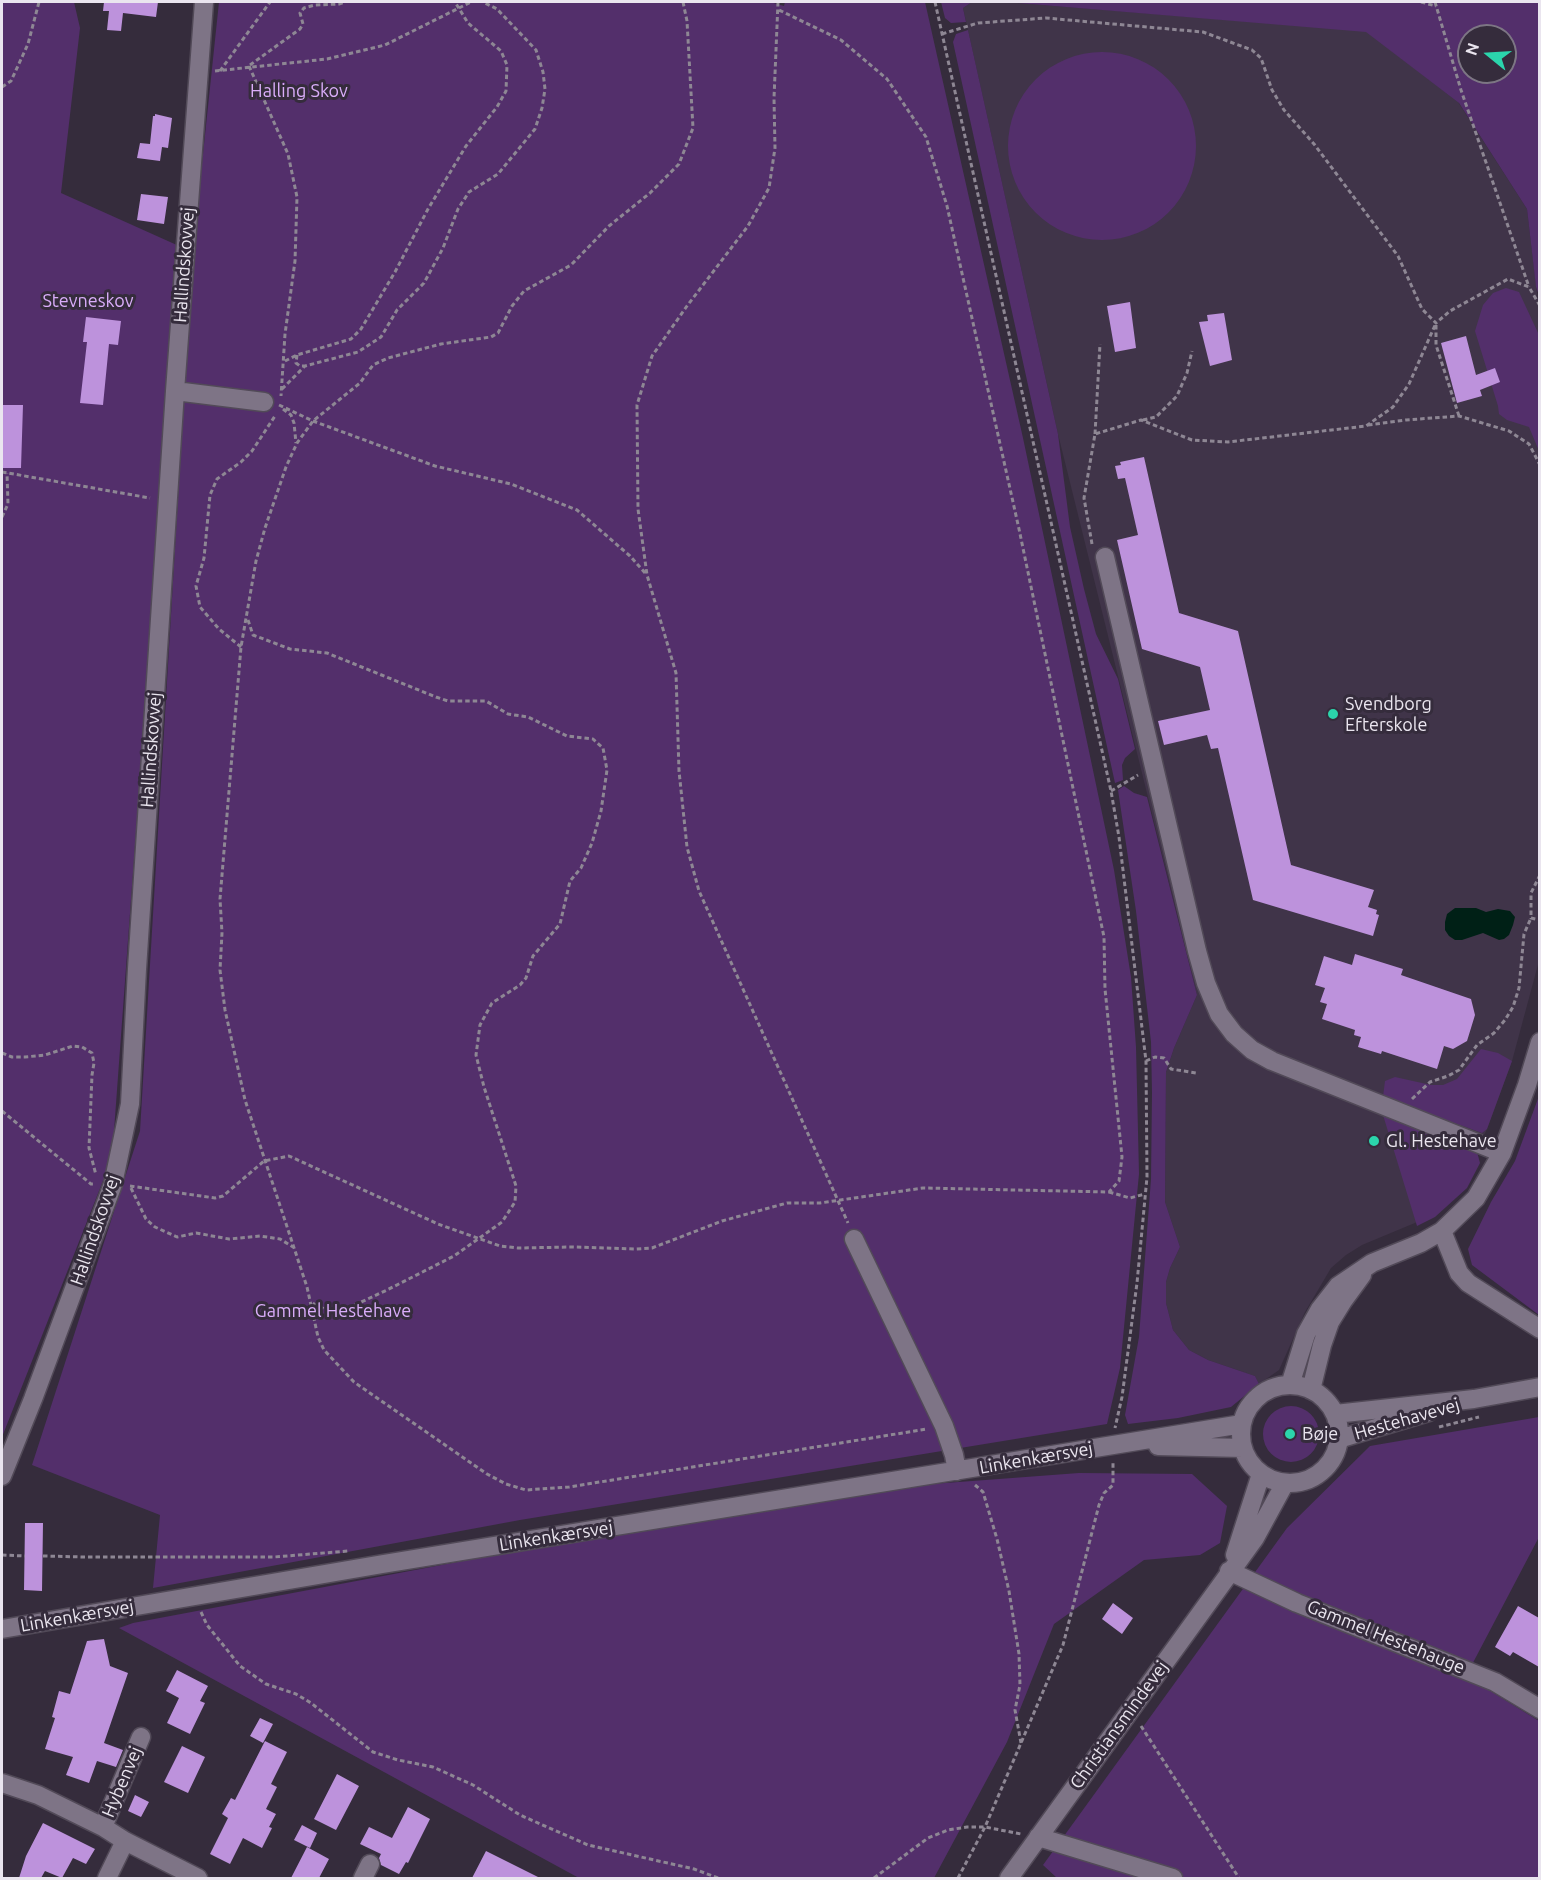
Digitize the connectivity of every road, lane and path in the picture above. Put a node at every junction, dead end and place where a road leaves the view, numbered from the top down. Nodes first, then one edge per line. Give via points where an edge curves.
1 (39, 2) edge
2 (204, 2) edge
3 (270, 2) edge
4 (345, 2) edge
5 (455, 2) edge
6 (471, 2) edge
7 (483, 2) edge
8 (683, 2) edge
9 (778, 2) edge
10 (935, 2) edge
11 (1421, 2) edge
12 (1434, 2) edge
13 (1436, 6) junction
14 (460, 9) junction
15 (777, 9) junction
16 (942, 34) junction
17 (249, 66) junction
18 (220, 70) junction
19 (197, 73) junction
20 (2, 87) edge
21 (1529, 287) junction
22 (1539, 306) edge
23 (1436, 323) junction
24 (1100, 345) dead end
25 (1192, 351) dead end
26 (297, 355) junction
27 (284, 362) junction
28 (306, 366) junction
29 (282, 389) junction
30 (175, 391) junction
31 (272, 404) junction
32 (1459, 416) junction
33 (1141, 420) junction
34 (313, 421) junction
35 (1366, 426) junction
36 (1095, 434) junction
37 (297, 443) junction
38 (1539, 465) edge
39 (2, 472) edge
40 (7, 473) junction
41 (160, 500) dead end
42 (2, 517) edge
43 (1105, 557) joint
44 (648, 575) junction
45 (248, 618) junction
46 (241, 647) junction
47 (1539, 722) edge
48 (1539, 741) edge
49 (1155, 765) junction
50 (1111, 790) junction
51 (1539, 874) edge
52 (1531, 918) junction
53 (1539, 920) edge
54 (1539, 1042) edge
55 (2, 1053) edge
56 (1146, 1061) junction
57 (1196, 1073) dead end
58 (2, 1111) edge
59 (1403, 1113) junction
60 (1502, 1153) junction
61 (264, 1161) junction
62 (122, 1185) junction
63 (1109, 1192) junction
64 (1145, 1194) junction
65 (839, 1201) junction
66 (1442, 1231) junction
67 (476, 1239) junction
68 (854, 1239) joint
69 (293, 1247) junction
70 (1372, 1263) junction
71 (310, 1302) junction
72 (1539, 1329) edge
73 (1290, 1385) junction
74 (1539, 1388) edge
75 (1311, 1390) junction
76 (1474, 1399) junction
77 (1335, 1414) junction
78 (1484, 1416) dead end
79 (1242, 1424) junction
80 (944, 1426) junction
81 (1439, 1427) dead end
82 (1339, 1439) junction
83 (1111, 1445) junction
84 (1243, 1448) junction
85 (3, 1464) edge
86 (957, 1471) junction
87 (1262, 1474) junction
88 (1285, 1483) junction
89 (353, 1550) dead end
90 (2, 1555) edge
91 (25, 1556) dead end
92 (43, 1556) dead end
93 (1229, 1571) junction
94 (193, 1596) junction
95 (2, 1629) edge
96 (1539, 1709) edge
97 (1131, 1710) junction
98 (141, 1737) dead end
99 (1022, 1744) junction
100 (2, 1783) edge
101 (103, 1827) junction
102 (985, 1827) junction
103 (1038, 1837) junction
104 (125, 1841) junction
105 (106, 1878) edge
106 (198, 1878) edge
107 (718, 1878) edge
108 (874, 1878) edge
109 (958, 1878) edge
110 (1009, 1878) edge
111 (1173, 1878) edge
112 (1239, 1878) edge

1 - 20 path via 28,44 11,81
2 - 19 street, Hallindskovvej
3 - 18 path
4 - 17 path via 304,8 300,12 300,29
5 - 14 path
6 - 14 path
7 - 28 path via 497,9 536,50 545,89 535,129 498,174 469,192 424,284 397,310 381,337 358,352
8 - 34 path via 693,128 679,164 571,265 524,291 498,333 441,344 373,365 360,383
9 - 15 path
10 - 16 path
11 - 13 path
12 - 13 path
13 - 21 path
14 - 17 path via 385,45 327,59
14 - 26 path via 468,22 501,51 507,65 506,91 433,200 361,329 351,339
15 - 44 path via 775,148 770,188 748,226 652,356 637,405 638,509
15 - 63 path via 841,40 887,79 926,136 947,206 1104,937 1105,989 1122,1157 1119,1181
16 - 23 path via 978,23 1046,18 1203,32 1252,50 1261,58 1284,110 1398,256 1422,309
16 - 50 path
17 - 18 path
17 - 27 path via 288,154 297,197 295,261
18 - 19 path
19 - 30 street, Hallindskovvej
21 - 22 path
21 - 23 path via 1508,279 1450,310
23 - 32 path via 1436,345
23 - 35 path via 1409,384 1393,407
24 - 36 path
25 - 33 path via 1188,373 1177,396 1156,417
26 - 27 path
26 - 28 path via 297,363
27 - 29 path
28 - 29 path
29 - 31 path
30 - 31 street
30 - 62 street, Hallindskovvej
31 - 34 path
31 - 37 path via 291,415
31 - 46 path via 271,423 241,462 217,479 210,495 204,558 196,586 200,607
32 - 35 path
32 - 38 path via 1509,431 1529,444
33 - 35 path via 1192,440 1228,442
33 - 36 path
34 - 37 path
34 - 44 path via 435,466 511,484 577,510
36 - 43 path via 1084,498 1093,547
37 - 45 path via 265,528
39 - 40 path
40 - 41 path
40 - 42 path via 8,504
43 - 49 street
44 - 65 path via 676,673 679,771 686,836 699,891
45 - 46 path
45 - 67 path via 253,635 290,649 327,653 436,698 486,701 508,714 528,717 567,736 593,739 603,748 607,770 601,811 592,843 570,881 560,924 533,956 526,978 492,1003 480,1025 476,1055 517,1196 502,1222
46 - 61 path via 220,899 220,970 244,1100
47 - 48 path
49 - 50 path
49 - 59 street via 1197,951 1219,1014 1252,1050 1272,1061
50 - 56 path
51 - 52 path via 1531,893
52 - 53 path
52 - 59 path via 1524,934 1519,988 1505,1020 1477,1045 1459,1070 1430,1082 1411,1099
54 - 60 street
55 - 62 path via 25,1057 73,1046 92,1053 90,1155 100,1179
56 - 57 path via 1164,1058 1171,1069
56 - 64 path
58 - 62 path via 91,1184
59 - 60 street
60 - 66 street via 1476,1198
61 - 62 path via 216,1198
61 - 67 path via 289,1156
61 - 69 path
62 - 69 path via 146,1219 177,1237 196,1233 229,1239 260,1236 280,1239
62 - 85 street, Hallindskovvej
63 - 64 path via 1130,1198
63 - 65 path via 923,1188
64 - 83 path via 1122,1397
65 - 67 path via 787,1203 722,1221 652,1248 518,1248
65 - 68 path
66 - 70 street
66 - 72 street via 1459,1273 1468,1283
67 - 71 path via 454,1256 344,1310 331,1312
68 - 80 street
69 - 71 path
70 - 73 street via 1338,1286 1320,1309 1306,1334
70 - 75 street via 1330,1322
71 - 80 path via 324,1350 354,1382 487,1474 526,1490 568,1487
73 - 75 street
73 - 79 street via 1259,1396
74 - 76 street, Hestehavevej
75 - 77 street
76 - 77 street, Hestehavevej
76 - 82 street, Hestehavevej
77 - 82 street
78 - 81 path
79 - 83 street, Linkenkærsvej
79 - 84 street
80 - 86 street
82 - 88 street via 1326,1468 1300,1483
83 - 84 street, Linkenkærsvej
83 - 86 street, Linkenkærsvej
83 - 99 path via 1113,1485 1099,1505 1063,1645
84 - 87 street
86 - 94 street, Linkenkærsvej
86 - 99 path via 982,1492 997,1539 1019,1654 1020,1685 1015,1710
87 - 88 street
87 - 93 street, Christiansmindevej
88 - 93 street, Christiansmindevej via 1255,1538
89 - 92 path via 274,1557
90 - 91 path
93 - 96 street, Gammel Hestehauge via 1297,1603 1495,1682
93 - 97 street, Christiansmindevej
94 - 95 street, Linkenkærsvej
94 - 107 path via 207,1625 240,1666 266,1684 311,1703 373,1752 433,1767 473,1785 520,1815 588,1845
97 - 103 street, Christiansmindevej
97 - 112 path
98 - 101 street, Hybenvej
99 - 102 path
100 - 101 street, Hybenvej via 38,1795
101 - 104 street, Hybenvej
102 - 103 path
102 - 108 path via 948,1830 928,1838
102 - 109 path
103 - 110 street, Christiansmindevej
103 - 111 street
104 - 105 street, Hybenvej
104 - 106 street, Hybenvej

